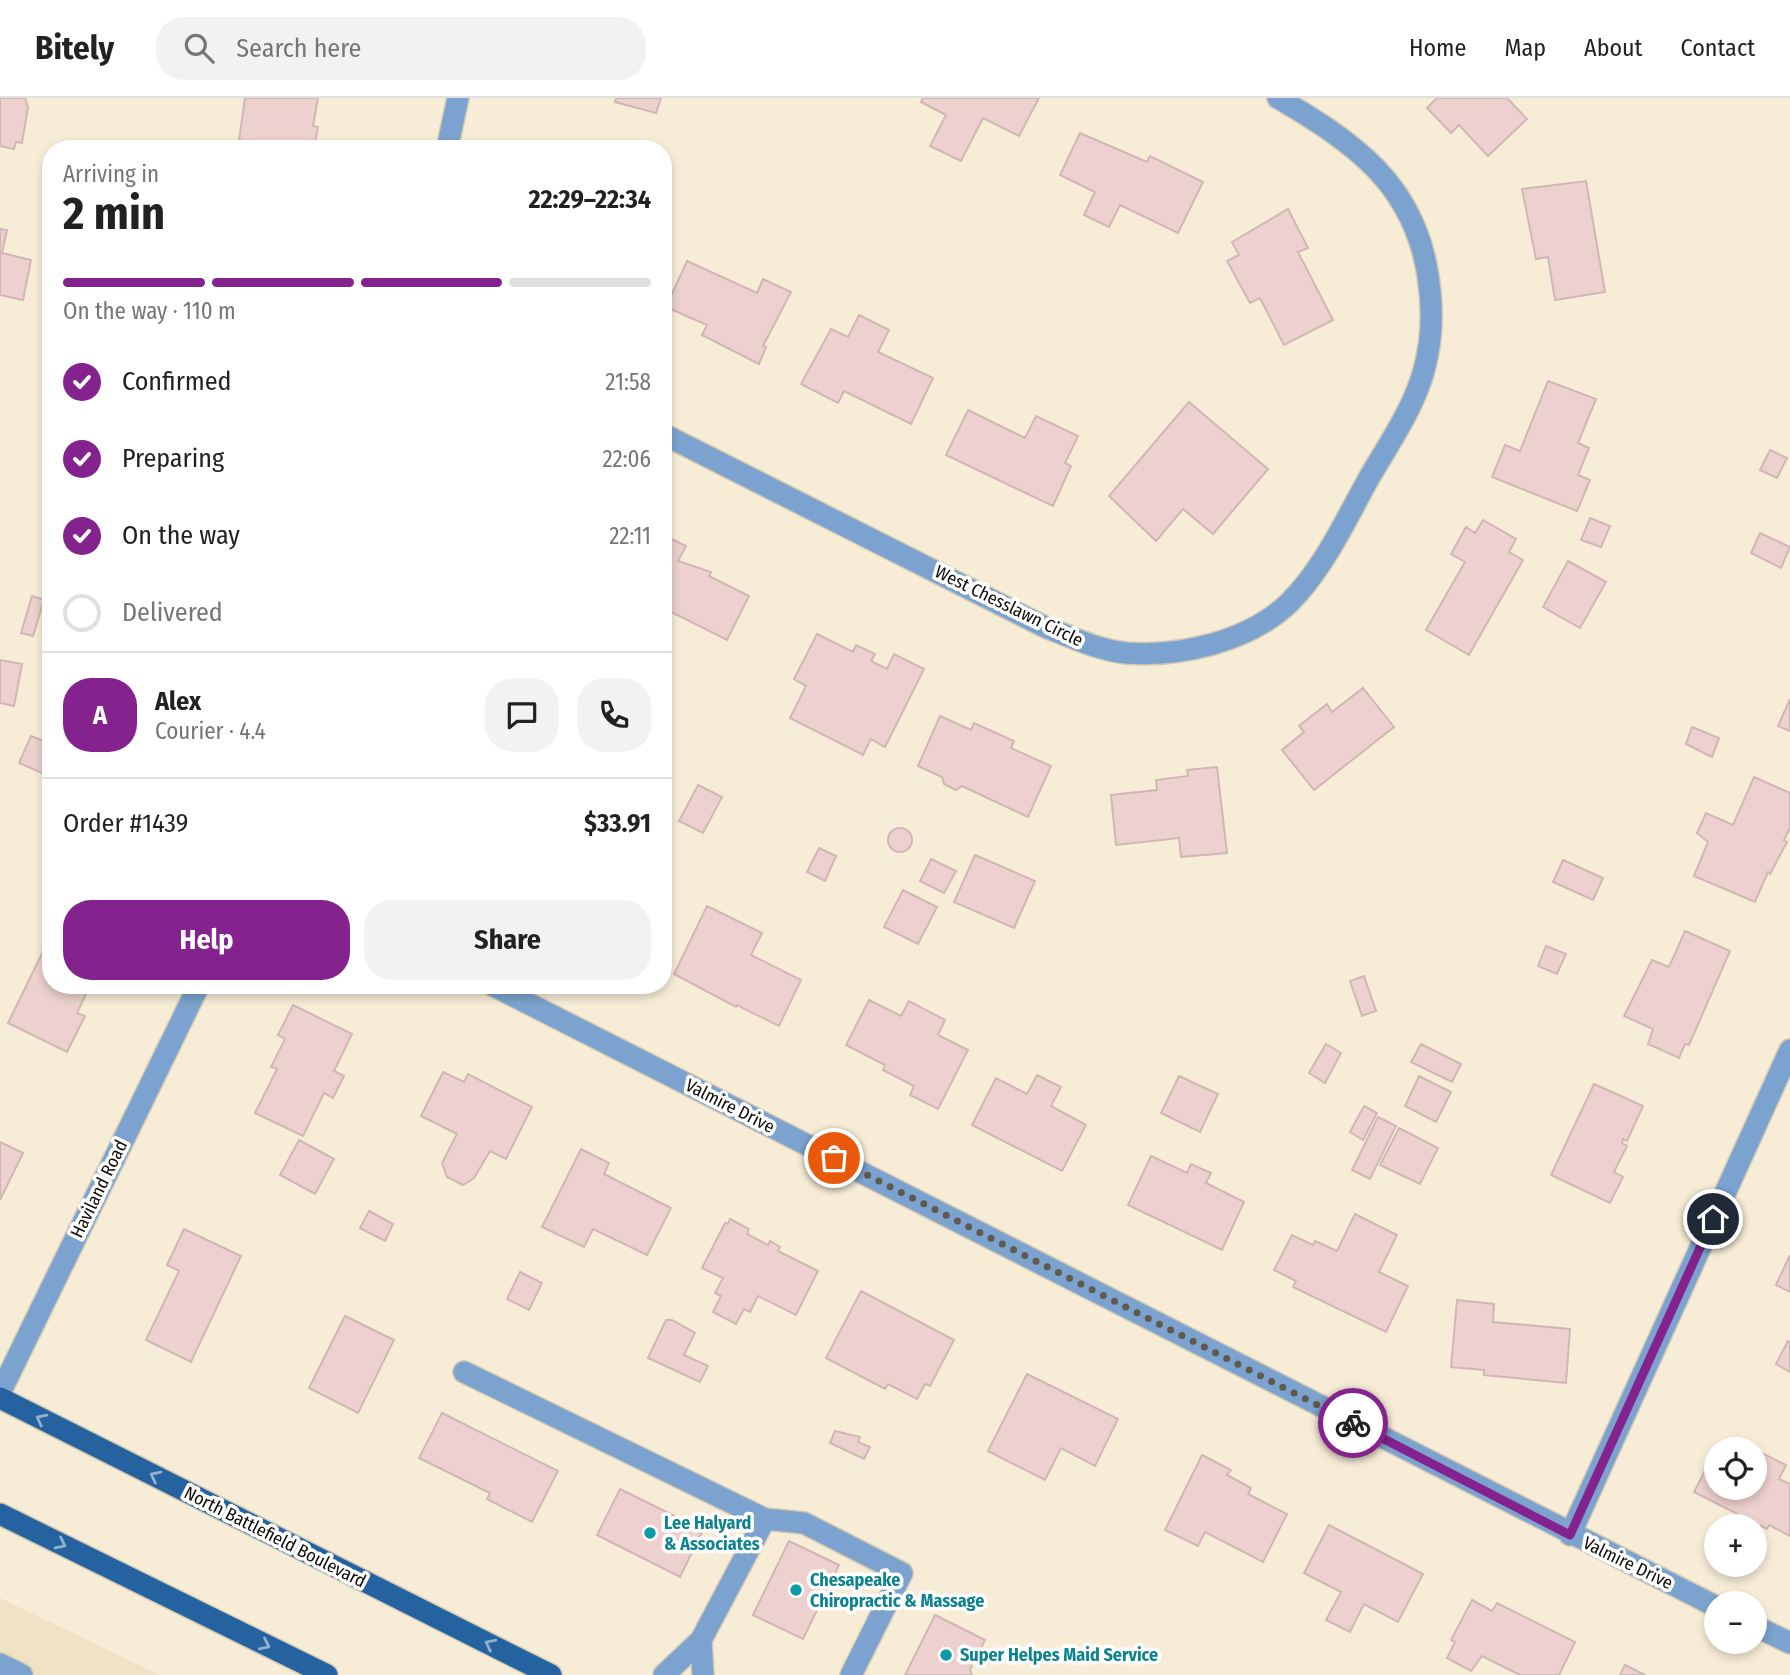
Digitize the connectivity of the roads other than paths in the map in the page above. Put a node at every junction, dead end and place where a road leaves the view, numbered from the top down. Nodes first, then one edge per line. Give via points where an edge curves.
1 (458, 98) edge
2 (1278, 98) edge
3 (449, 140) edge
4 (672, 439) edge
5 (195, 994) edge
6 (510, 994) edge
7 (1790, 1049) edge
8 (464, 1372) dead end
9 (0, 1395) edge
10 (0, 1514) edge
11 (765, 1519) junction
12 (1570, 1535) junction
13 (1704, 1601) edge
14 (1767, 1632) edge
15 (701, 1640) junction
16 (1790, 1643) edge
17 (0, 1664) edge
18 (22, 1675) edge
19 (327, 1675) edge
20 (551, 1675) edge
21 (664, 1675) edge
22 (703, 1675) edge
23 (851, 1675) edge

1 - 3 street
2 - 4 street, West Chesslawn Circle via 1331,129 1392,184 1423,246 1433,325 1424,372 1378,461 1324,558 1270,618 1179,651 1126,653 1095,646 1045,627
5 - 9 street, Haviland Road
6 - 12 street, Valmire Drive
7 - 12 street
8 - 11 street
20 -> 9 main road, North Battlefield Boulevard
10 -> 19 main road
11 - 15 street
11 - 23 street via 804,1523 902,1573
12 - 13 street, Valmire Drive
14 - 16 street
15 - 21 street
15 - 22 street
17 - 18 street

